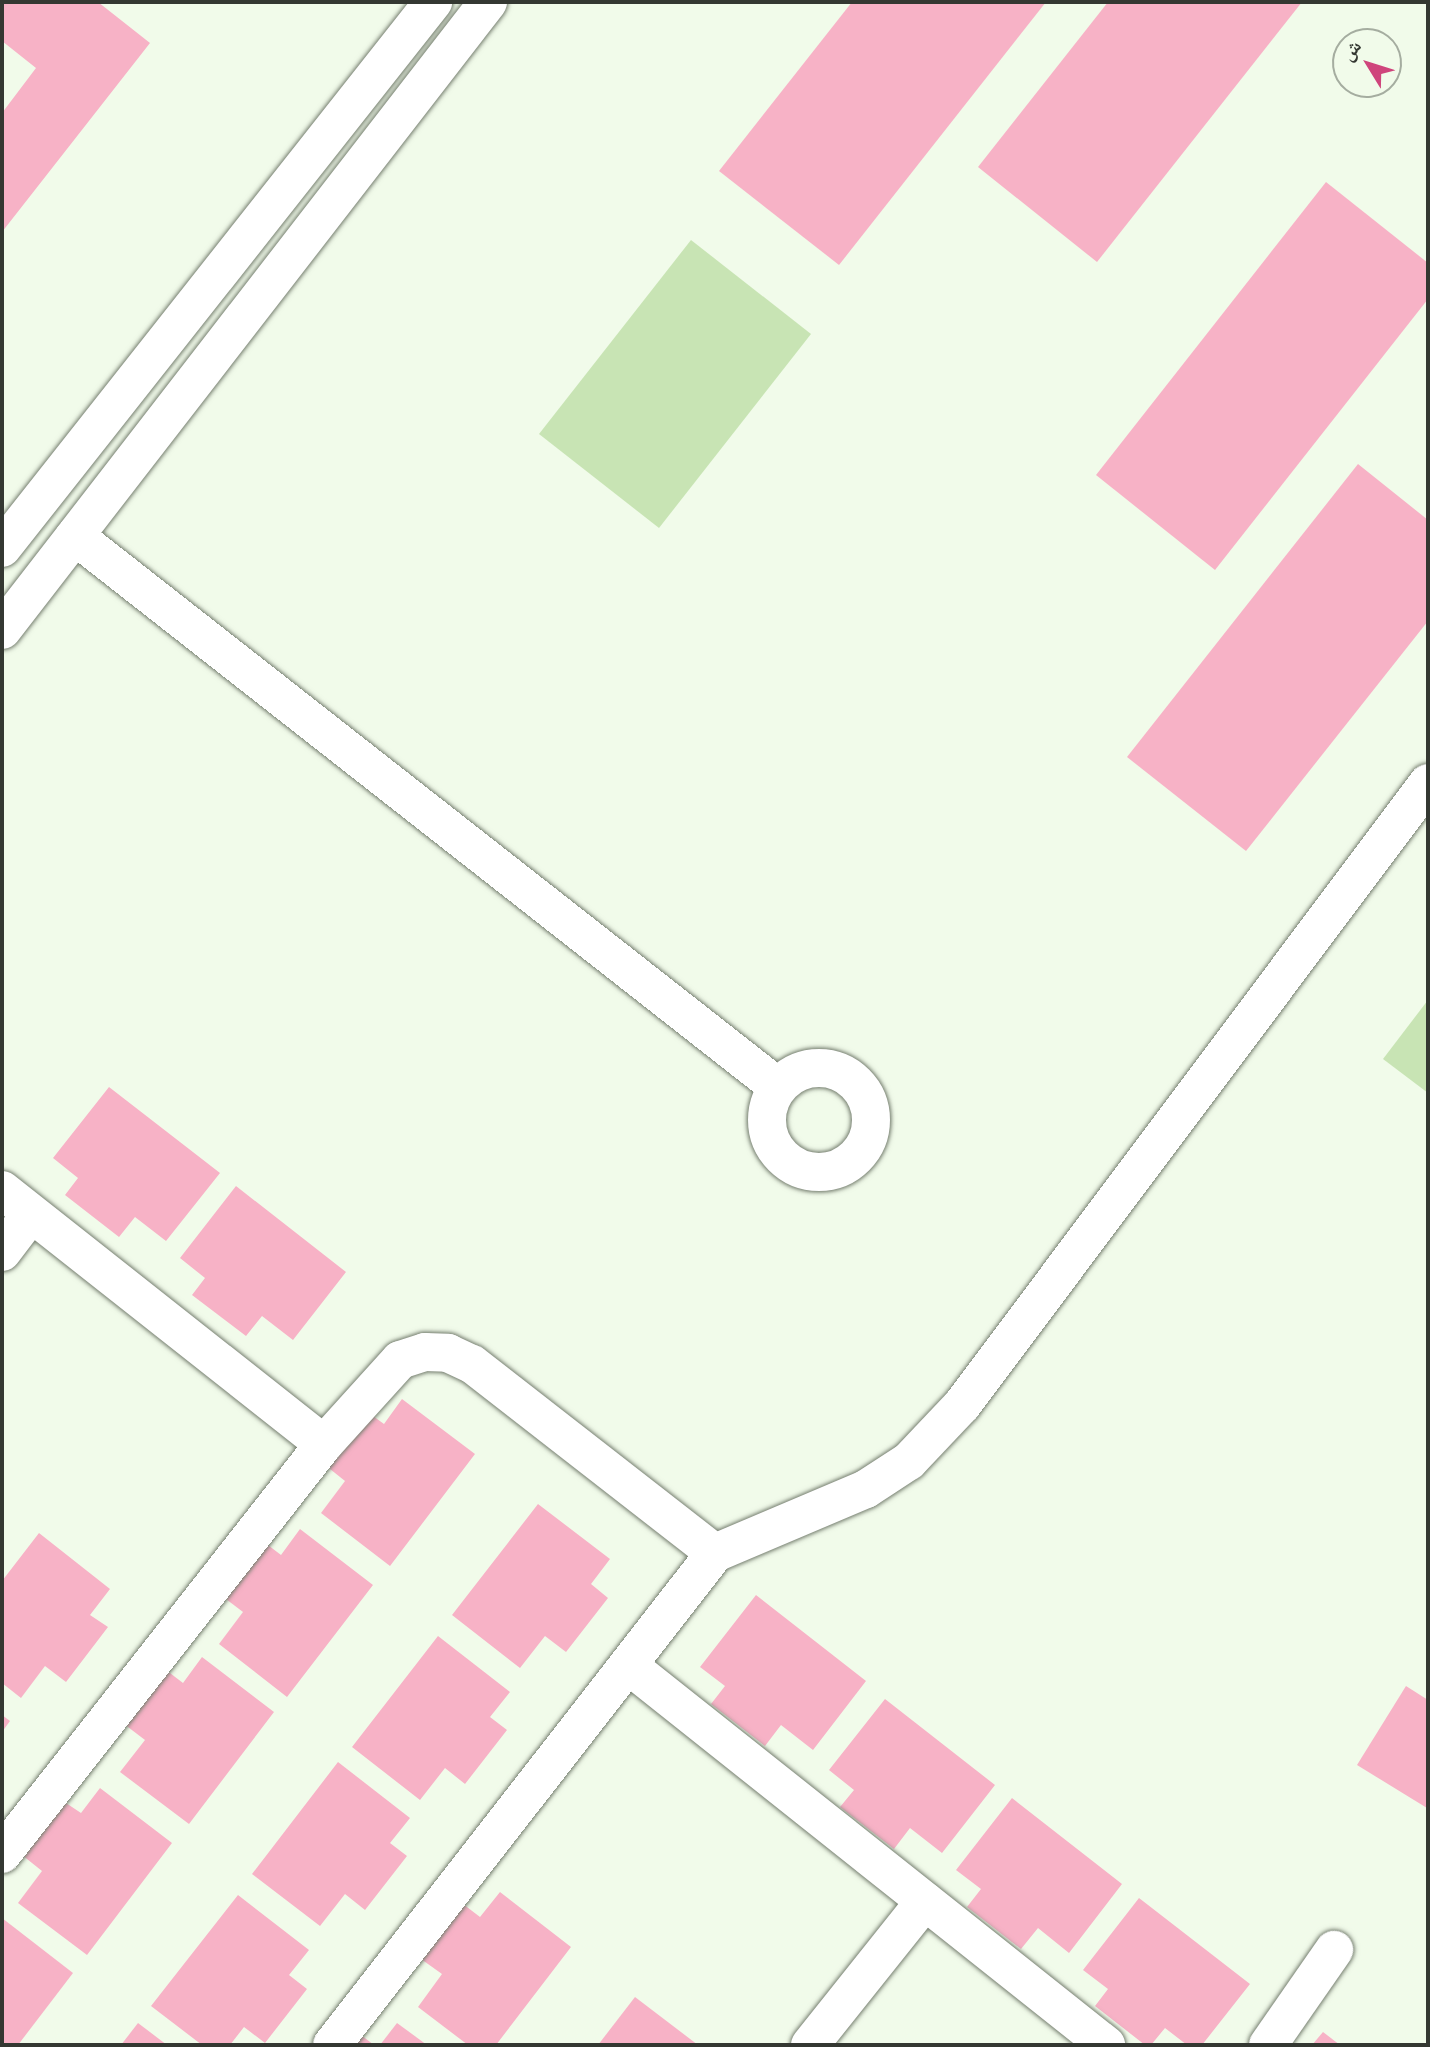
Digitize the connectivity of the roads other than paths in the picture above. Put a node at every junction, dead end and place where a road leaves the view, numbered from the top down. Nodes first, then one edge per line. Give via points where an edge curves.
1 (433, 2) edge
2 (488, 2) edge
3 (75, 536) junction
4 (2, 548) edge
5 (2, 630) edge
6 (1428, 783) edge
7 (778, 1087) dead end
8 (2, 1190) edge
9 (31, 1214) junction
10 (2, 1252) edge
11 (324, 1444) junction
12 (715, 1553) junction
13 (628, 1664) junction
14 (2, 1854) edge
15 (925, 1901) junction
16 (1334, 1950) dead end
17 (332, 2045) edge
18 (810, 2045) edge
19 (1106, 2045) edge
20 (1268, 2045) edge

1 - 4 street
2 - 3 street
3 - 5 street
3 - 7 street
6 - 12 street via 962,1405 909,1461 866,1489
8 - 9 street
9 - 10 street
9 - 11 street
11 - 12 street via 400,1360 425,1352 448,1353 472,1364
11 - 14 street
12 - 13 street
13 - 15 street
13 - 17 street
15 - 18 street
15 - 19 street
16 - 20 street

